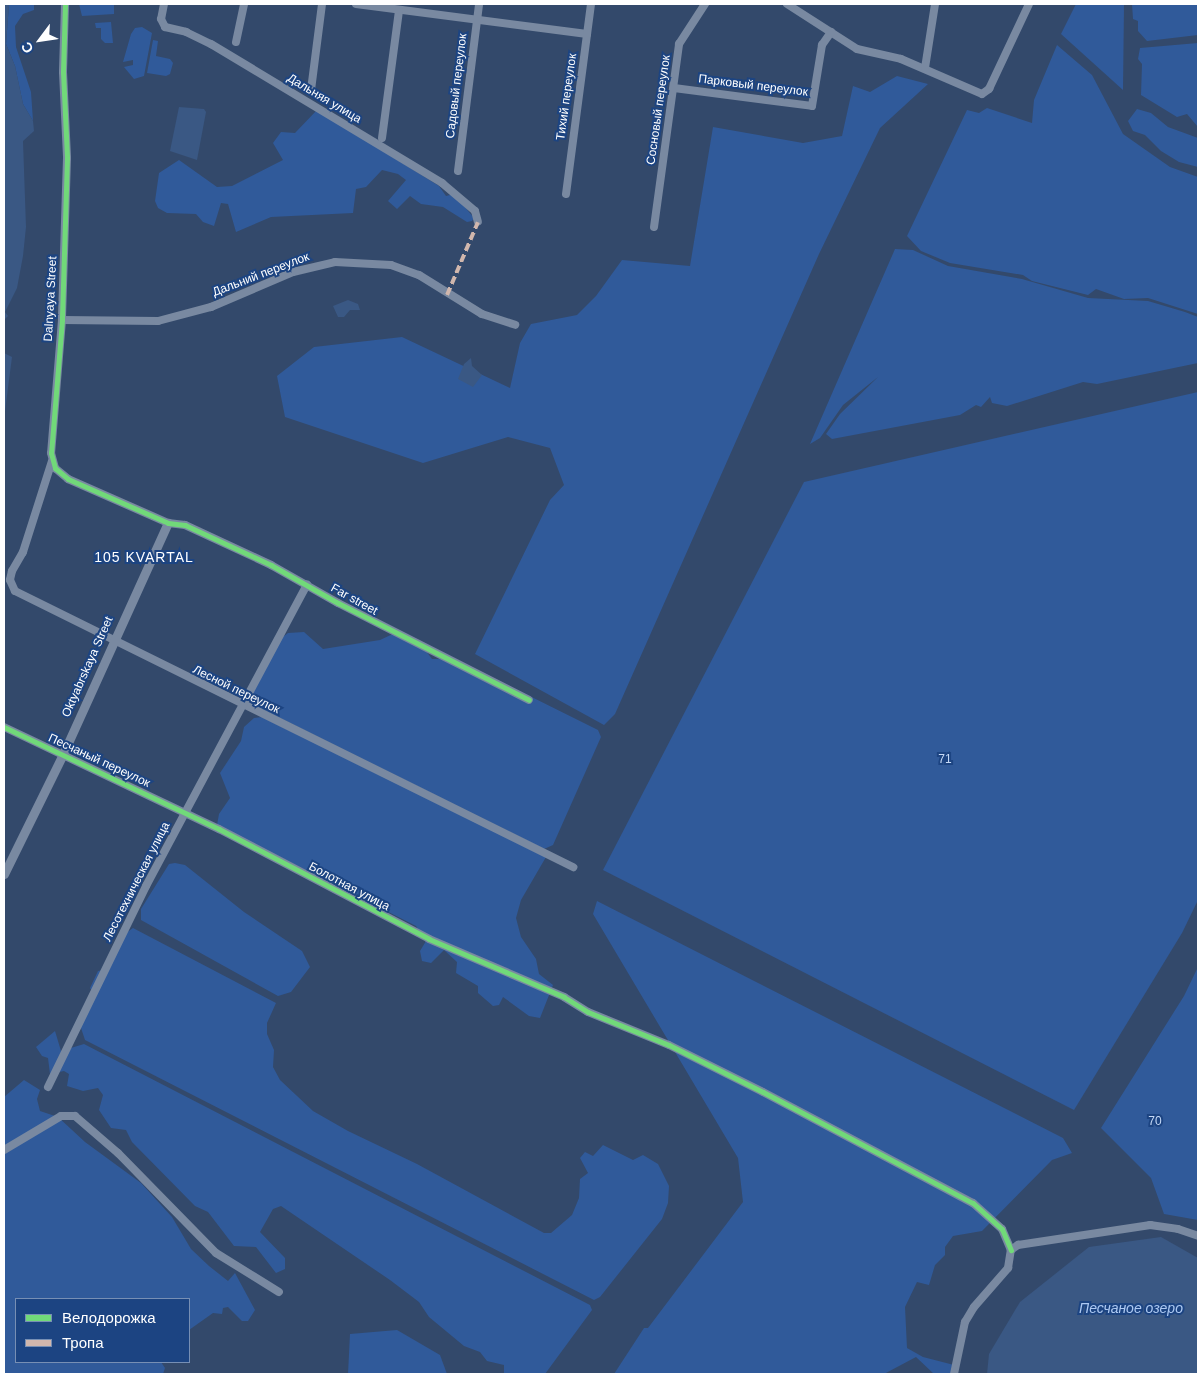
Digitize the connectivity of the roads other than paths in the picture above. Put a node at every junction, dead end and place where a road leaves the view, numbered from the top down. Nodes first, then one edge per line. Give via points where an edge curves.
1 (65, 4) edge
2 (164, 4) edge
3 (244, 4) edge
4 (322, 4) edge
5 (356, 4) edge
6 (479, 4) edge
7 (591, 4) edge
8 (705, 4) edge
9 (787, 4) edge
10 (935, 4) edge
11 (1029, 4) edge
12 (399, 10) junction
13 (477, 19) junction
14 (831, 32) junction
15 (587, 34) junction
16 (236, 42) dead end
17 (926, 68) junction
18 (674, 88) junction
19 (311, 90) dead end
20 (382, 138) dead end
21 (458, 171) dead end
22 (566, 194) dead end
23 (478, 222) dead end
24 (654, 227) dead end
25 (62, 320) junction
26 (515, 325) dead end
27 (52, 461) junction
28 (168, 523) junction
29 (307, 584) junction
30 (113, 641) junction
31 (529, 700) dead end
32 (243, 706) junction
33 (4, 727) edge
34 (64, 754) junction
35 (185, 813) junction
36 (574, 867) dead end
37 (4, 874) edge
38 (48, 1087) dead end
39 (4, 1150) edge
40 (1198, 1236) edge
41 (1011, 1250) junction
42 (279, 1292) dead end
43 (954, 1374) edge

1 - 25 street, Dalnyaya Street via 63,72 68,158
2 - 23 street, Дальняя улица via 161,19 166,27 211,44 442,183 475,211
3 - 16 street
4 - 19 street
5 - 12 street
6 - 13 street, Садовый переулок
7 - 15 street, Тихий переулок
8 - 18 street, Сосновый переулок via 679,44
9 - 14 street
10 - 17 street
11 - 17 street via 986,92 982,94
12 - 13 street
12 - 20 street
13 - 15 street
13 - 21 street, Садовый переулок
14 - 17 street via 857,49 884,53
14 - 18 street, Парковый переулок via 822,45 812,106
15 - 22 street, Тихий переулок
18 - 24 street, Сосновый переулок
25 - 26 street, Дальний переулок via 167,319 211,307 293,272 335,262 400,269 419,275 482,314
25 - 27 street, Dalnyaya Street
27 - 28 street via 68,479
27 - 30 street, Лесной переулок via 23,552 12,570 12,587
28 - 29 street, Far street via 185,525
28 - 30 street, Oktyabrskaya Street
29 - 31 street, Far street via 338,604
29 - 32 street, Лесотехническая улица
30 - 32 street, Лесной переулок
30 - 34 street, Oktyabrskaya Street
32 - 35 street, Лесотехническая улица
32 - 36 street, Лесной переулок
33 - 34 street, Песчаный переулок
34 - 35 street, Песчаный переулок
34 - 37 street, Oktyabrskaya Street
35 - 38 street, Лесотехническая улица
35 - 41 street, Болотная улица via 429,939 564,997 588,1012 669,1045 974,1203 1002,1230
39 - 42 street via 62,1116 75,1116 118,1153 216,1253
40 - 41 street via 1178,1229 1134,1226 1030,1242
41 - 43 street via 1008,1268 974,1306 965,1322

